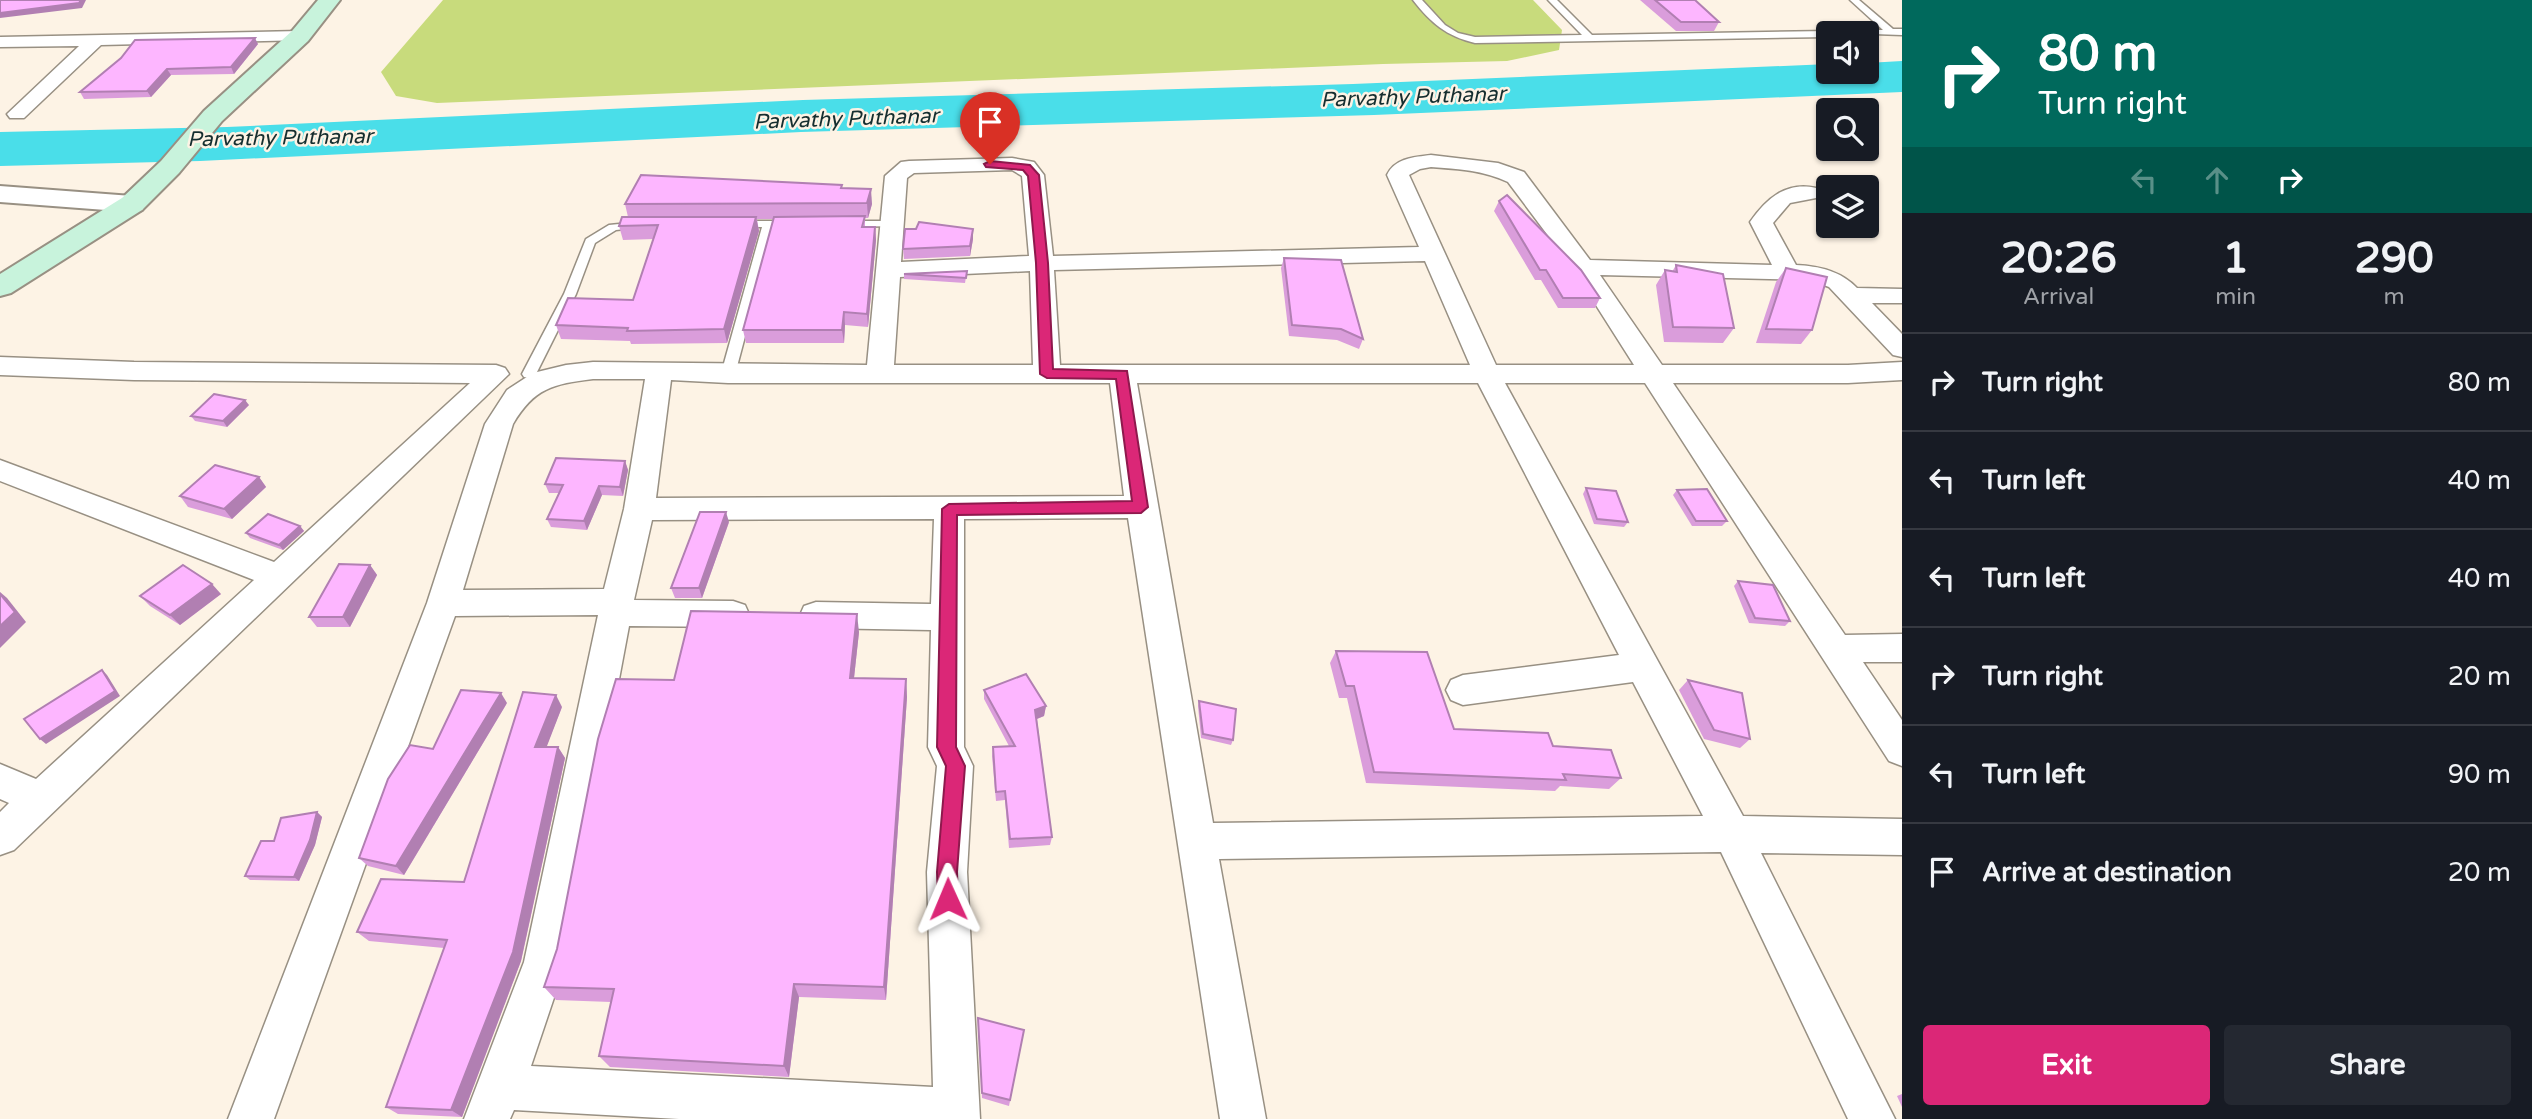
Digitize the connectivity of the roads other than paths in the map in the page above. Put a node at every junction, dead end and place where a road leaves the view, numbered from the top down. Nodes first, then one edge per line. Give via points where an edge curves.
1 (329, 0) edge
2 (1417, 0) edge
3 (1552, 0) edge
4 (1854, 0) edge
5 (1721, 27) edge
6 (1879, 32) edge
7 (1897, 32) edge
8 (1816, 34) edge
9 (300, 36) junction
10 (1588, 36) junction
11 (1731, 36) junction
12 (96, 40) junction
13 (0, 42) edge
14 (17, 114) dead end
15 (1808, 193) dead end
16 (0, 194) edge
17 (132, 204) junction
18 (730, 224) edge
19 (769, 224) junction
20 (811, 224) edge
21 (824, 224) edge
22 (893, 224) junction
23 (652, 225) edge
24 (1431, 254) junction
25 (1042, 263) junction
26 (1583, 267) junction
27 (890, 270) junction
28 (1788, 272) junction
29 (0, 287) edge
30 (1853, 295) junction
31 (1902, 296) edge
32 (1902, 349) edge
33 (0, 366) edge
34 (1902, 371) edge
35 (659, 372) junction
36 (728, 374) junction
37 (880, 374) junction
38 (1047, 374) junction
39 (1122, 374) junction
40 (1487, 374) junction
41 (1654, 374) junction
42 (541, 375) junction
43 (0, 470) edge
44 (1141, 507) junction
45 (639, 509) junction
46 (949, 509) junction
47 (277, 576) junction
48 (443, 603) junction
49 (616, 607) junction
50 (948, 617) junction
51 (1902, 648) edge
52 (1836, 649) junction
53 (1643, 666) junction
54 (1463, 690) dead end
55 (1902, 750) edge
56 (0, 781) edge
57 (40, 799) junction
58 (1732, 834) junction
59 (0, 837) edge
60 (1902, 838) edge
61 (1197, 841) junction
62 (494, 1103) edge
63 (956, 1115) edge
64 (251, 1119) edge
65 (1243, 1119) edge
66 (1872, 1119) edge

1 - 9 main road
2 - 10 lane via 1442,30 1455,36 1475,40
3 - 10 lane
4 - 7 lane
5 - 11 lane
6 - 7 lane
8 - 11 lane
9 - 12 street
9 - 17 main road via 213,117
10 - 11 lane
12 - 13 street
12 - 14 street
15 - 28 street via 1783,197 1761,222
16 - 17 street
17 - 29 main road
18 - 19 lane
19 - 20 lane
19 - 36 lane
21 - 22 lane
22 - 25 street via 896,176 909,167 1026,167 1033,175
22 - 27 street
23 - 42 lane via 613,227 590,241
24 - 25 street
24 - 26 street via 1398,175 1400,170 1431,161 1471,164 1516,177
24 - 40 street
25 - 27 street
25 - 38 street
26 - 28 street
26 - 41 street
27 - 37 street
28 - 30 street via 1827,276
30 - 31 street
30 - 32 street
33 - 47 street via 496,374
34 - 41 street
35 - 36 street
35 - 42 street via 588,370
35 - 45 street
36 - 37 street
37 - 38 street
38 - 39 street
39 - 40 street
39 - 44 street
40 - 41 street
40 - 53 street
41 - 52 street
42 - 48 street via 512,402 499,424
43 - 47 street
44 - 46 street
44 - 61 street
45 - 46 street
45 - 49 street
46 - 50 street
47 - 57 street
48 - 49 street
48 - 64 street
49 - 50 street
49 - 62 street via 545,962
50 - 63 street via 946,747 956,766 947,872
51 - 52 street
52 - 55 street
53 - 54 street
53 - 58 street
56 - 57 street
57 - 59 street
58 - 60 street
58 - 61 street
58 - 66 street
61 - 65 street
62 - 63 street

